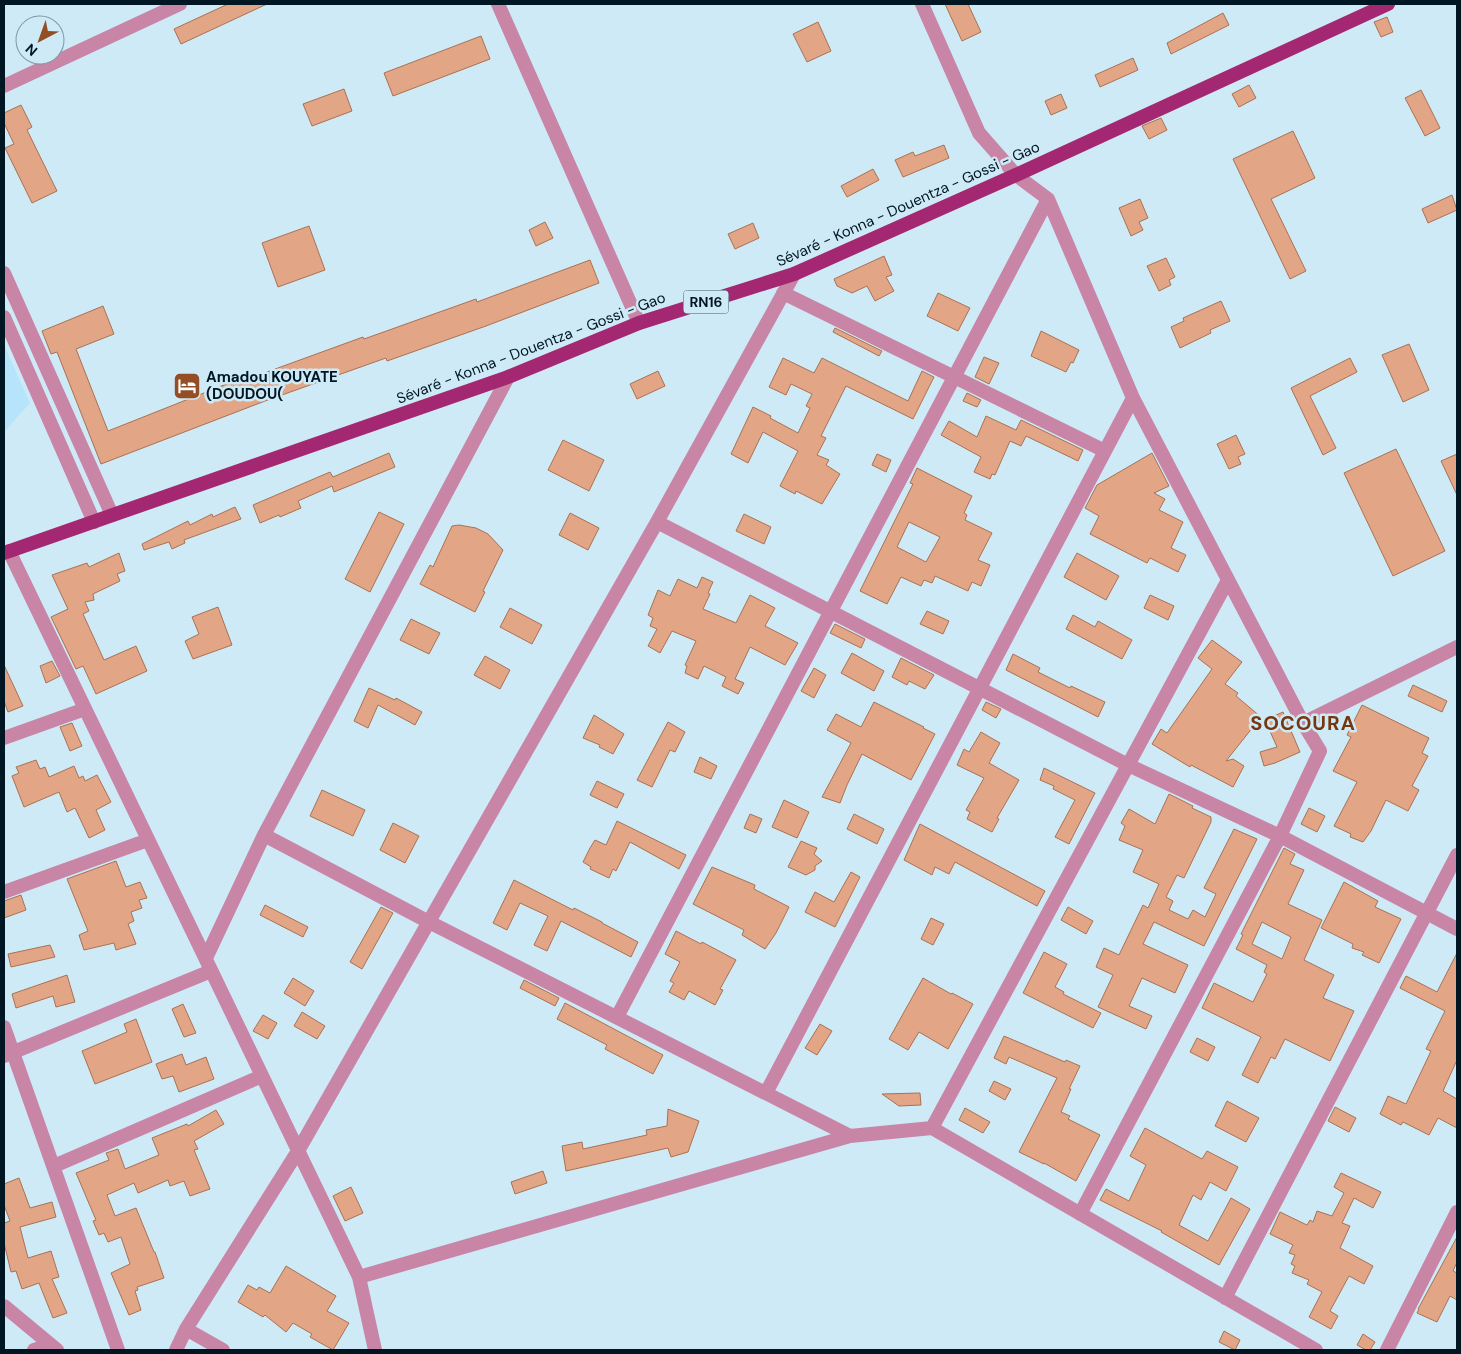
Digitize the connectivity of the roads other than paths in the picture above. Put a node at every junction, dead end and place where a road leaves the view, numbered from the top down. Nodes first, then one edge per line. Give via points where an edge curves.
1 (498, 4) edge
2 (922, 4) edge
3 (1388, 4) edge
4 (175, 5) edge
5 (4, 86) edge
6 (1016, 175) junction
7 (1048, 199) junction
8 (4, 274) edge
9 (794, 274) junction
10 (783, 293) junction
11 (4, 317) edge
12 (638, 323) junction
13 (508, 377) junction
14 (955, 378) junction
15 (1133, 398) junction
16 (1105, 451) junction
17 (112, 515) junction
18 (94, 522) junction
19 (657, 522) junction
20 (6, 552) edge
21 (1228, 580) junction
22 (832, 612) junction
23 (1457, 647) edge
24 (980, 688) junction
25 (85, 709) junction
26 (1303, 723) junction
27 (4, 738) edge
28 (1128, 764) junction
29 (264, 835) junction
30 (1280, 836) junction
31 (148, 840) junction
32 (1457, 855) edge
33 (4, 892) edge
34 (1427, 913) junction
35 (429, 922) junction
36 (1457, 929) edge
37 (208, 965) junction
38 (617, 1017) junction
39 (4, 1027) edge
40 (8, 1054) edge
41 (262, 1076) junction
42 (766, 1093) junction
43 (932, 1128) junction
44 (850, 1136) junction
45 (298, 1151) junction
46 (54, 1166) junction
47 (1457, 1212) edge
48 (1080, 1214) junction
49 (359, 1277) junction
50 (1225, 1298) junction
51 (4, 1306) edge
52 (186, 1329) junction
53 (53, 1347) edge
54 (34, 1350) edge
55 (118, 1350) edge
56 (176, 1350) edge
57 (223, 1350) edge
58 (375, 1350) edge
59 (1316, 1350) edge
60 (1387, 1350) edge

1 - 12 street
2 - 6 street via 979,133
3 - 6 main road, Sévaré - Konna - Douentza - Gossi - Gao / RN16
4 - 5 street
6 - 7 street
6 - 9 main road, Sévaré - Konna - Douentza - Gossi - Gao / RN16
7 - 14 street
7 - 15 street
8 - 17 street
9 - 10 street
9 - 12 main road, Sévaré - Konna - Douentza - Gossi - Gao / RN16
10 - 14 street
10 - 19 street
11 - 18 street
12 - 13 main road, Sévaré - Konna - Douentza - Gossi - Gao / RN16
13 - 17 main road, Sévaré - Konna - Douentza - Gossi - Gao / RN16
13 - 29 street
14 - 16 street
14 - 22 street
15 - 16 street
15 - 21 street
16 - 24 street
17 - 18 main road, Sévaré - Konna - Douentza - Gossi - Gao / RN16
18 - 20 main road, Sévaré - Konna - Douentza - Gossi - Gao / RN16
19 - 22 street
19 - 35 street
20 - 25 street
21 - 26 street
21 - 28 street
22 - 24 street
22 - 38 street
23 - 26 street
24 - 28 street
24 - 42 street
25 - 27 street
25 - 31 street
26 - 30 street via 1320,752
28 - 30 street
28 - 43 street
29 - 35 street
29 - 37 street
30 - 34 street
30 - 48 street
31 - 33 street
31 - 37 street
32 - 34 street
34 - 36 street
34 - 50 street
35 - 38 street
35 - 45 street
37 - 40 street
37 - 41 street
38 - 42 street
39 - 40 street
40 - 46 street
41 - 45 street
41 - 46 street
42 - 44 street
43 - 44 street
43 - 48 street
44 - 49 street
45 - 49 street
45 - 52 street
46 - 55 street
47 - 60 street
48 - 50 street
49 - 58 street
50 - 59 street
51 - 53 street
52 - 56 street
52 - 57 street
53 - 54 street

